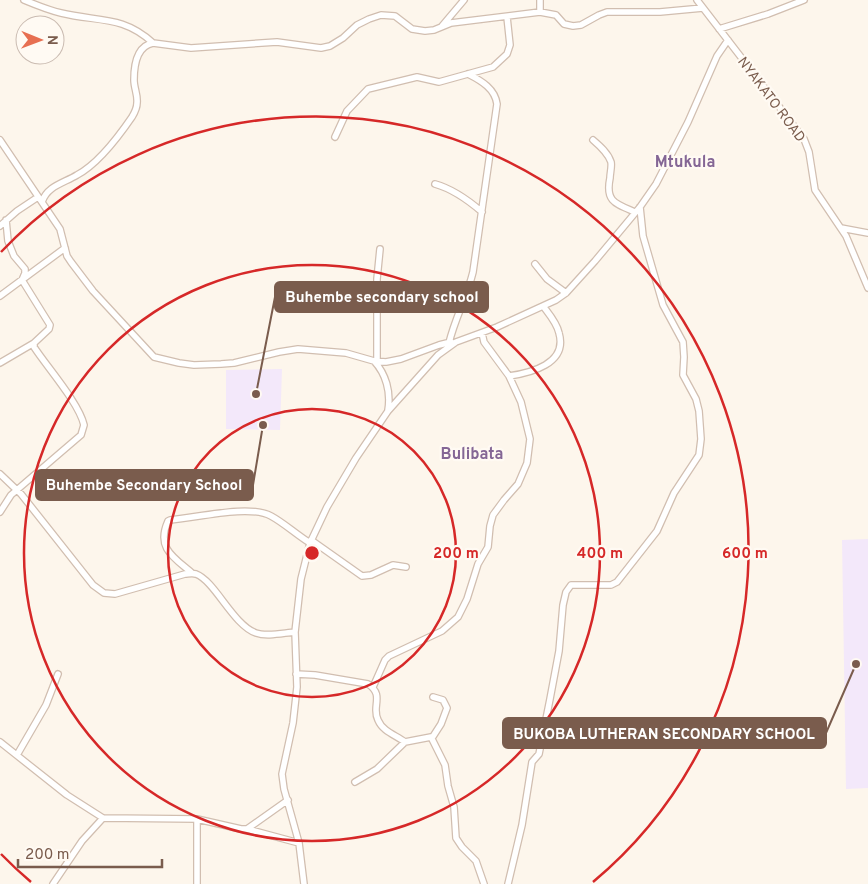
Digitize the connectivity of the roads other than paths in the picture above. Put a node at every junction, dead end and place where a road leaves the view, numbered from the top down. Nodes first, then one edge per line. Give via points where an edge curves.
1 (24, 0) edge
2 (464, 0) edge
3 (540, 0) edge
4 (696, 0) edge
5 (804, 0) edge
6 (703, 8) junction
7 (540, 12) junction
8 (506, 17) junction
9 (442, 26) junction
10 (720, 29) junction
11 (728, 40) junction
12 (153, 43) junction
13 (468, 74) junction
14 (335, 137) dead end
15 (0, 140) edge
16 (593, 140) dead end
17 (435, 184) dead end
18 (40, 199) junction
19 (637, 210) junction
20 (482, 212) junction
21 (6, 220) junction
22 (0, 226) edge
23 (841, 228) junction
24 (868, 233) edge
25 (65, 248) junction
26 (380, 249) dead end
27 (535, 264) dead end
28 (22, 280) junction
29 (868, 288) edge
30 (566, 293) junction
31 (0, 296) edge
32 (542, 306) junction
33 (482, 333) junction
34 (449, 342) junction
35 (456, 342) junction
36 (34, 344) junction
37 (376, 361) junction
38 (0, 363) edge
39 (509, 376) junction
40 (388, 411) junction
41 (0, 474) edge
42 (18, 490) junction
43 (0, 512) edge
44 (311, 541) junction
45 (406, 567) dead end
46 (192, 573) junction
47 (294, 632) junction
48 (58, 674) dead end
49 (296, 674) junction
50 (373, 687) junction
51 (433, 697) dead end
52 (432, 738) junction
53 (0, 742) edge
54 (405, 742) junction
55 (17, 755) junction
56 (355, 782) dead end
57 (288, 800) junction
58 (102, 818) junction
59 (197, 819) junction
60 (247, 829) junction
61 (299, 843) junction
62 (53, 884) edge
63 (197, 884) edge
64 (304, 884) edge
65 (484, 884) edge
66 (508, 884) edge

1 - 12 street via 61,13 128,26
2 - 9 street
3 - 7 street
4 - 6 street, NYAKATO ROAD
5 - 10 street
6 - 7 street via 607,12 572,26 564,24 556,15
6 - 10 street, NYAKATO ROAD
7 - 8 street
8 - 9 street
8 - 13 street via 510,45 507,54 493,67
9 - 12 street via 434,30 412,29 395,16 381,15 368,19 343,38 321,48 277,42 191,48
10 - 11 street, NYAKATO ROAD
11 - 19 street via 716,56 664,170
11 - 23 street, NYAKATO ROAD via 804,139 815,190
12 - 18 street via 144,46 138,54 134,79 138,102 128,123 92,164 53,187
13 - 14 street via 439,82 410,78 368,89 347,110
13 - 20 street via 489,87 498,104
15 - 18 street
16 - 19 street via 611,162 610,198
17 - 20 street via 458,194
18 - 21 street
18 - 25 street via 60,229
19 - 30 street
19 - 66 street via 663,305 683,342 683,375 696,399 701,447 693,466 674,493 657,531 617,582 605,586 571,585 566,592 550,699 538,754 532,762
20 - 34 street via 468,291
21 - 22 street
21 - 28 street via 8,241 14,256 25,269
23 - 24 street
23 - 29 street, NYAKATO ROAD
25 - 28 street
25 - 37 street via 67,256 93,291 158,358 194,365 221,364 298,349 346,353
26 - 37 street
27 - 30 street via 547,279
28 - 31 street
28 - 36 street via 50,325 50,329
30 - 32 street
32 - 33 street
32 - 39 street via 560,334 559,349 546,366
33 - 35 street
33 - 39 street via 487,347
34 - 35 street
34 - 37 street via 401,359
35 - 40 street via 438,355
36 - 38 street
36 - 42 street via 84,425 81,435
37 - 40 street via 388,388
39 - 50 street via 521,402 530,439 524,474 493,515 488,547 458,617 442,631 389,656
40 - 44 street via 335,492
41 - 42 street
42 - 43 street
42 - 46 street via 89,580 104,594 115,594
44 - 45 street via 362,576 392,565
44 - 46 street via 270,516 255,512 170,520 164,533 164,547
44 - 47 street
46 - 47 street via 200,576 251,630 260,634
47 - 49 street
48 - 55 street via 46,705
49 - 50 street via 351,680
49 - 57 street via 293,723 282,774
50 - 54 street via 378,697 377,719 386,731
51 - 52 street via 443,700 447,708
52 - 54 street via 428,736
52 - 65 street via 445,765 454,807 456,838 476,861
53 - 55 street
54 - 56 street via 377,769
55 - 58 street
57 - 60 street
57 - 61 street
58 - 59 street
58 - 62 street
59 - 60 street
59 - 63 street
60 - 61 street
61 - 64 street

